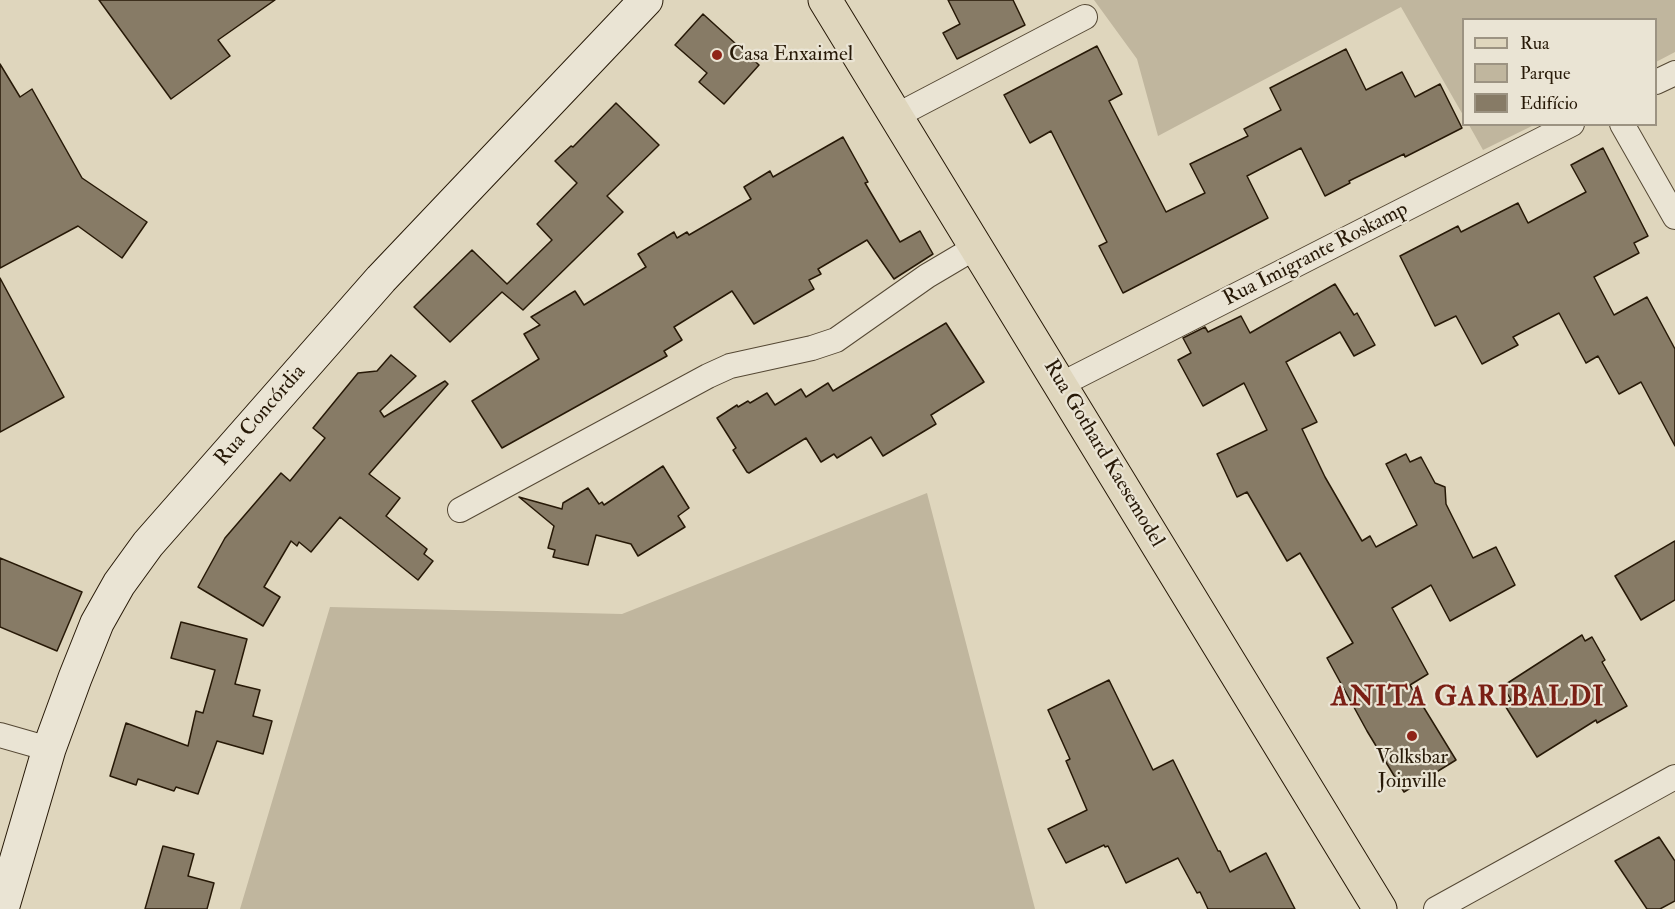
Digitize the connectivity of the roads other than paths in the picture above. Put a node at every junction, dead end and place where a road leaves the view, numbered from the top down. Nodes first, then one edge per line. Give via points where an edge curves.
1 (646, 0) edge
2 (825, 0) edge
3 (1085, 17) dead end
4 (1675, 73) edge
5 (1657, 82) edge
6 (896, 116) junction
7 (1568, 126) edge
8 (1623, 126) edge
9 (1675, 217) edge
10 (976, 247) junction
11 (1060, 385) junction
12 (460, 510) dead end
13 (0, 735) edge
14 (49, 749) junction
15 (1675, 777) edge
16 (2, 909) edge
17 (1380, 909) edge
18 (1436, 909) edge

1 - 14 street, Rua Concórdia via 381,279 148,544 97,623
2 - 6 main road, Rua Gothard Kaesemodel
3 - 6 street
4 - 5 street
6 - 10 main road, Rua Gothard Kaesemodel
7 - 11 street, Rua Imigrante Roskamp
8 - 9 street
10 - 11 main road, Rua Gothard Kaesemodel
10 - 12 street via 836,340 730,366
11 - 17 main road, Rua Gothard Kaesemodel
13 - 14 street
14 - 16 street, Rua Concórdia
15 - 18 street

